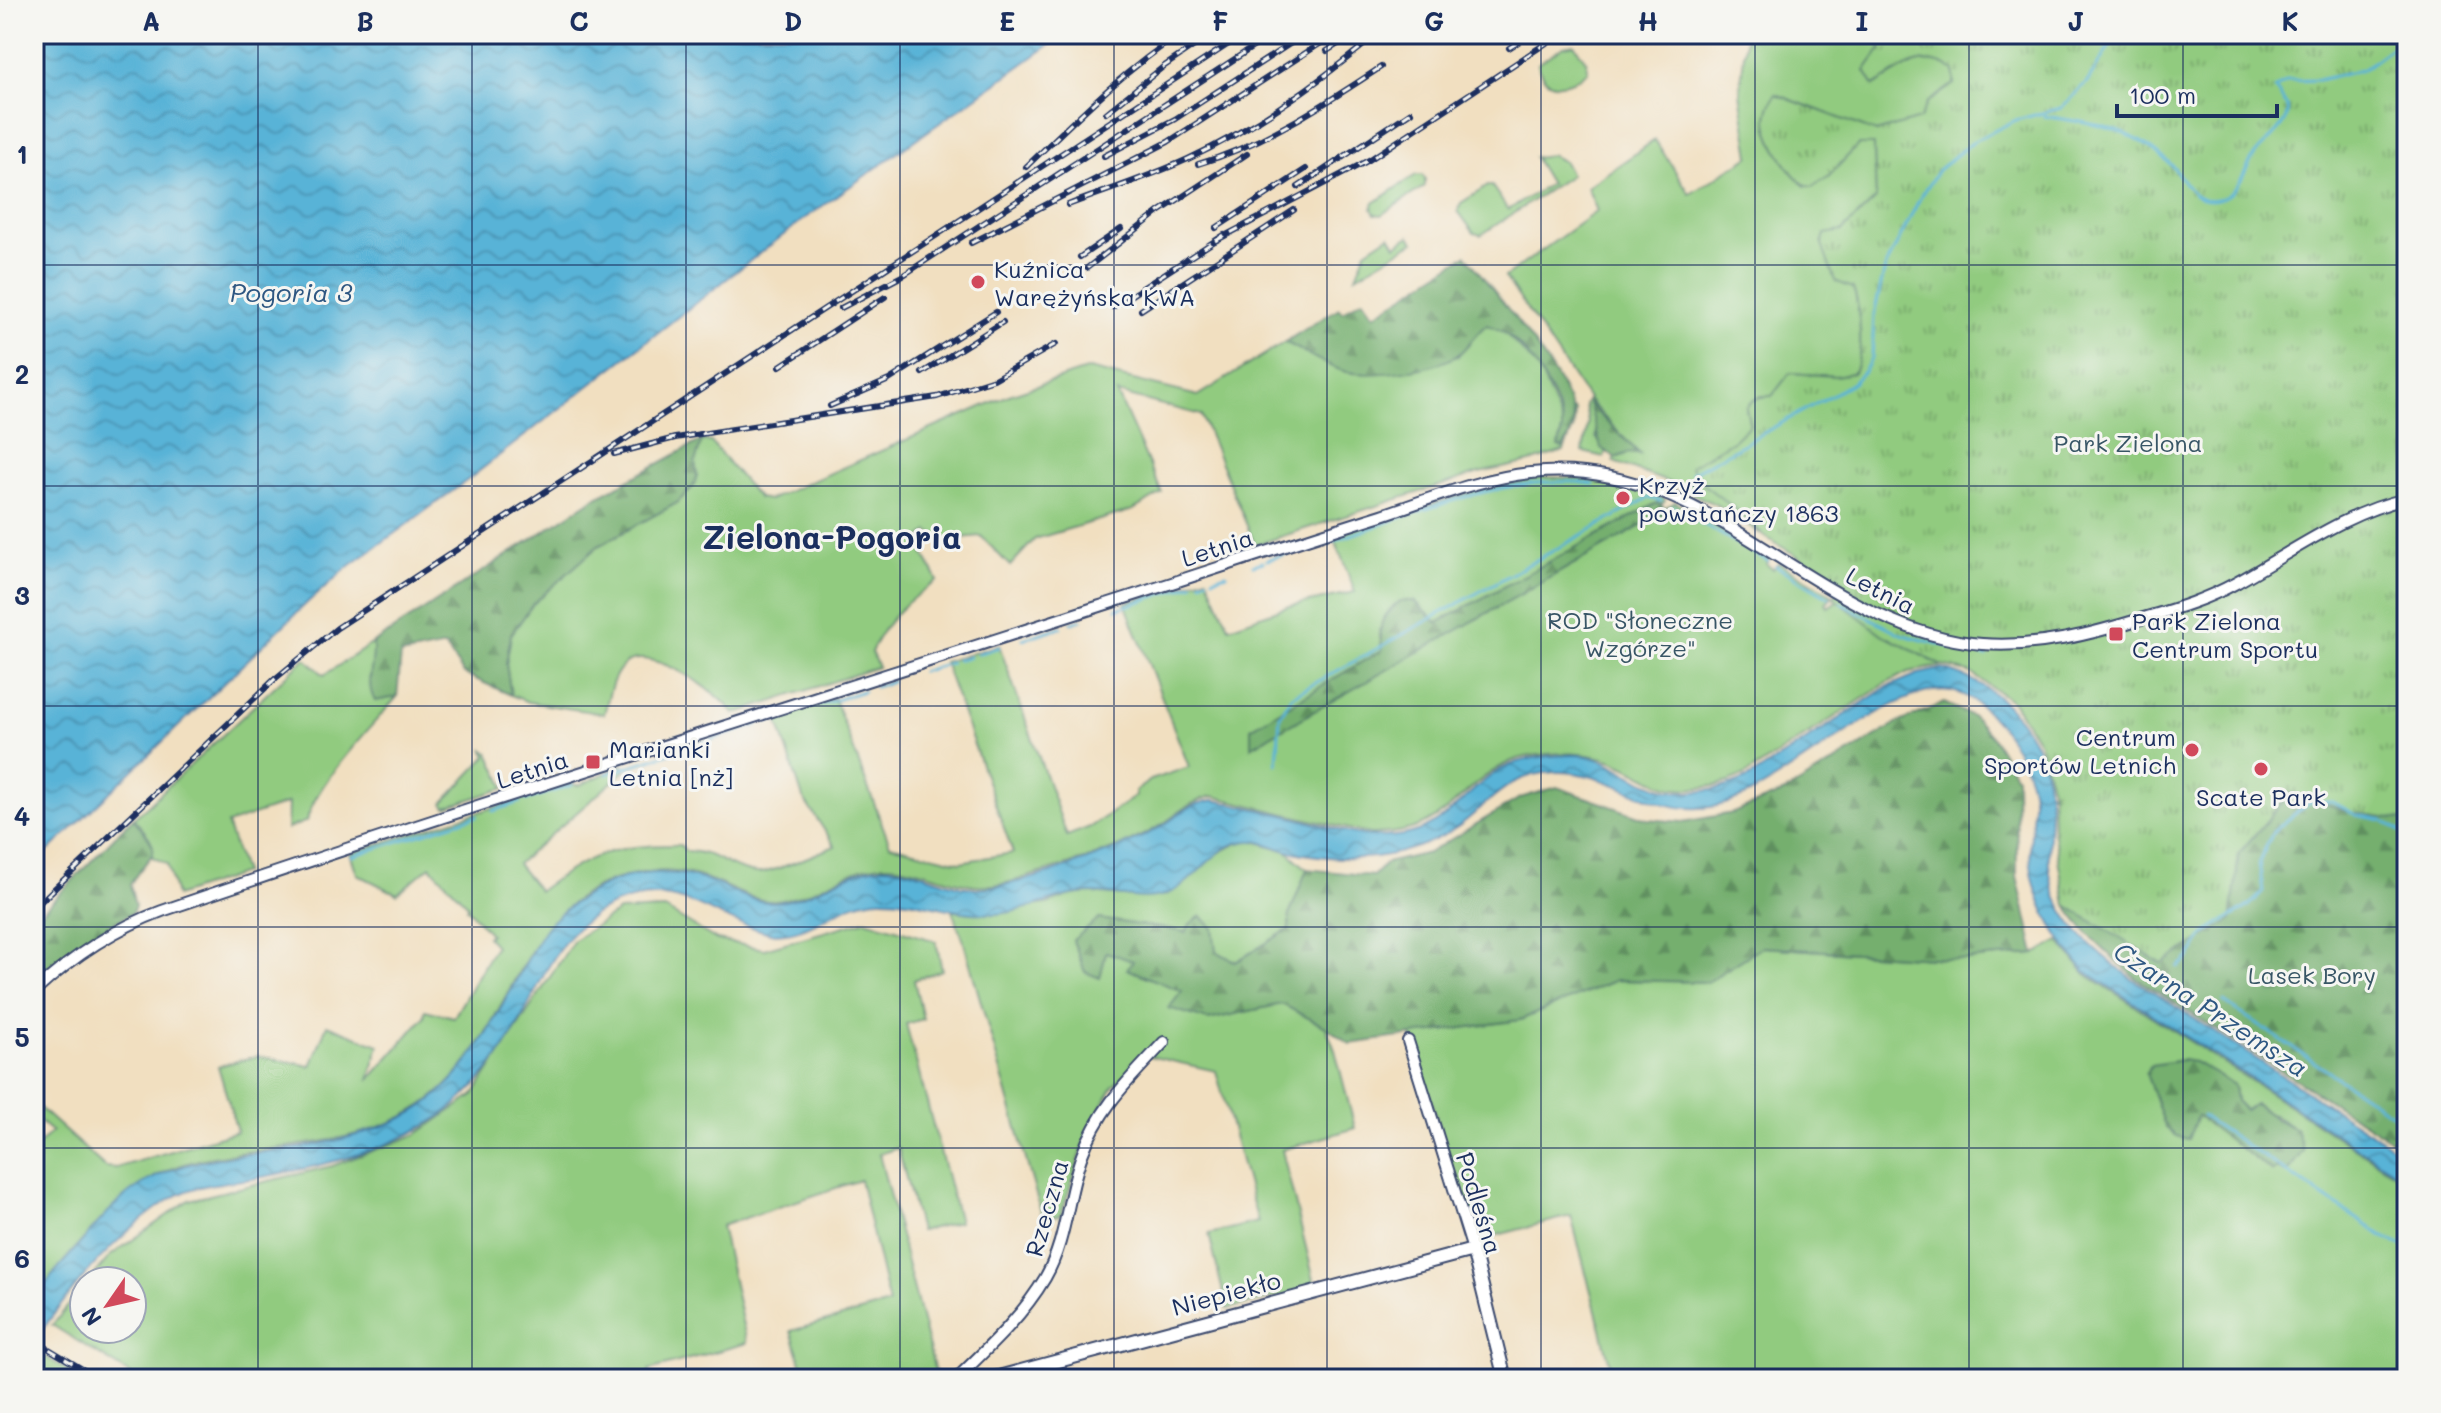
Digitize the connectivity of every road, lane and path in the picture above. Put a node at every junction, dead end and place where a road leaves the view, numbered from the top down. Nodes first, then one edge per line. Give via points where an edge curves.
1 (2407, 499) edge
2 (34, 992) edge
3 (1408, 1041) dead end
4 (1164, 1042) dead end
5 (1473, 1250) junction
6 (956, 1379) edge
7 (991, 1379) edge
8 (1505, 1379) edge

1 - 2 street, Letnia via 2364,512 2188,605 2074,638 2002,645 1944,638 1892,621 1650,486 1569,471 1509,476 162,911 93,945
3 - 5 street, Podleśna
4 - 6 street, Rzeczna via 1121,1085 1087,1143 1059,1243 1033,1297
5 - 7 street, Niepiekło
5 - 8 street, Podleśna

